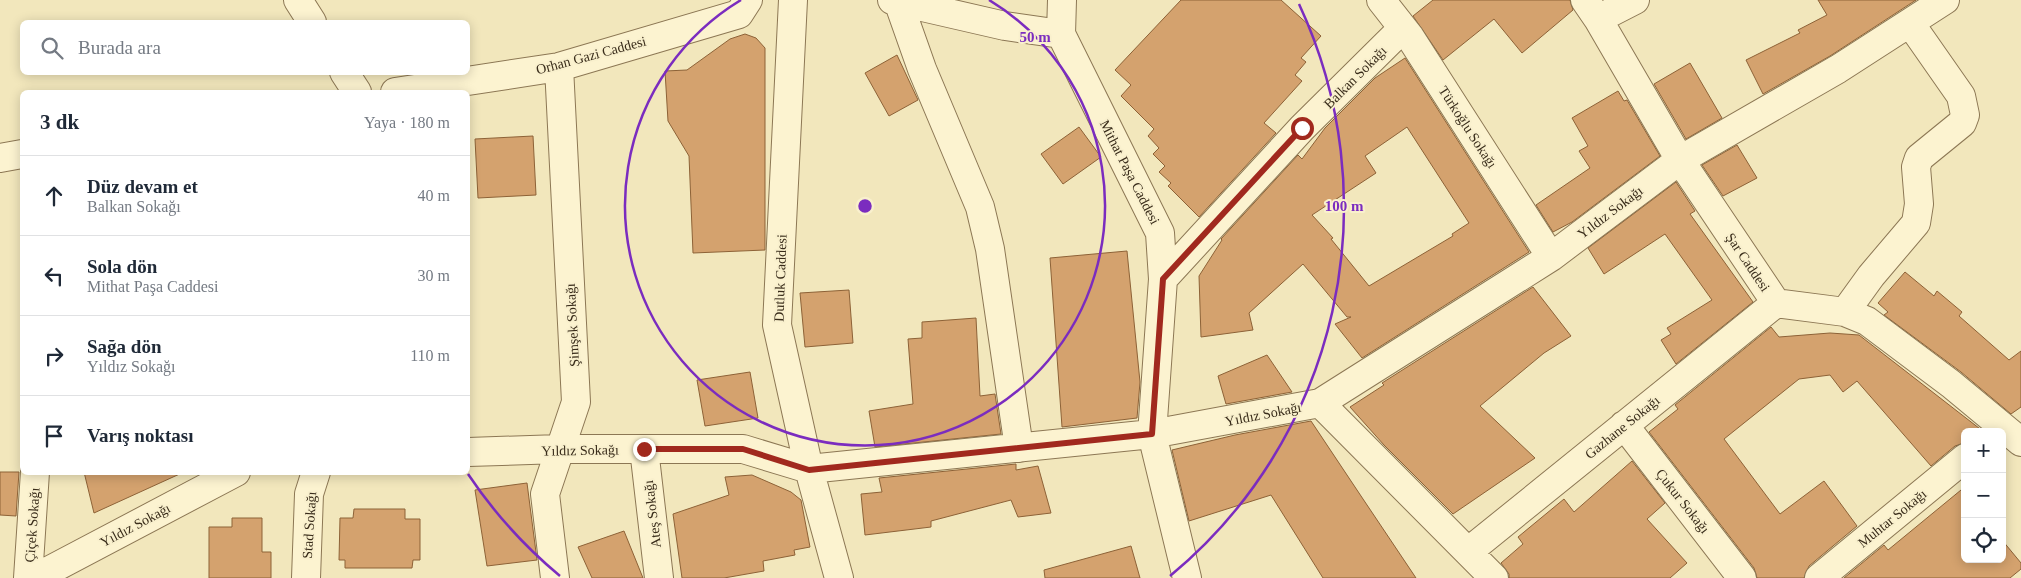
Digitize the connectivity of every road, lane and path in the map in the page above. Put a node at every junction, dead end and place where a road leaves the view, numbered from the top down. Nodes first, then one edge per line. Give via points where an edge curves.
1 (298, 0) edge
2 (748, 0) edge
3 (793, 0) edge
4 (1062, 0) edge
5 (1381, 0) edge
6 (1635, 0) edge
7 (1945, 0) edge
8 (895, 1) edge
9 (1592, 9) edge
10 (311, 20) edge
11 (1910, 23) junction
12 (1403, 28) junction
13 (1061, 34) junction
14 (559, 67) junction
15 (346, 75) edge
16 (356, 90) edge
17 (409, 90) edge
18 (20, 154) edge
19 (0, 158) edge
20 (1680, 160) junction
21 (1551, 257) junction
22 (1163, 279) junction
23 (1776, 304) junction
24 (1844, 312) junction
25 (1320, 403) junction
26 (1624, 425) junction
27 (1152, 434) junction
28 (2007, 434) edge
29 (1019, 448) junction
30 (560, 449) junction
31 (644, 449) junction
32 (470, 452) edge
33 (1961, 461) edge
34 (809, 470) junction
35 (35, 475) edge
36 (230, 475) edge
37 (315, 475) edge
38 (1469, 551) junction
39 (28, 578) edge
40 (35, 578) edge
41 (306, 578) edge
42 (555, 578) edge
43 (659, 578) edge
44 (840, 578) edge
45 (1187, 578) edge
46 (1494, 578) edge
47 (1742, 578) edge
48 (1819, 578) edge

1 - 10 street
2 - 14 street, Orhan Gazi Caddesi via 739,14
3 - 34 street, Dutluk Caddesi via 777,325
4 - 13 street
5 - 12 street, Türkoğlu Sokağı
6 - 9 street
7 - 11 street, Yıldız Sokağı
8 - 13 street via 1005,26
8 - 29 street via 980,207 990,249
9 - 20 street, Şar Caddesi
11 - 20 street, Yıldız Sokağı via 1838,69
11 - 24 street via 1961,96 1965,115 1962,122 1919,158 1916,167 1919,204 1916,223
12 - 21 street, Türkoğlu Sokağı
12 - 22 street, Balkan Sokağı via 1302,128
13 - 22 street, Mithat Paşa Caddesi via 1160,233
14 - 17 street, Orhan Gazi Caddesi
14 - 30 street, Şimşek Sokağı via 576,402
15 - 16 street
18 - 19 street
20 - 21 street, Yıldız Sokağı
20 - 23 street, Şar Caddesi
21 - 25 street, Yıldız Sokağı
22 - 27 street, Mithat Paşa Caddesi
23 - 24 street, Şar Caddesi
23 - 26 street, Gazhane Sokağı
24 - 28 street, Şar Caddesi via 1867,321 1951,384
25 - 27 street, Yıldız Sokağı
25 - 38 street
26 - 38 street, Gazhane Sokağı
26 - 47 street, Çukur Sokağı
27 - 29 street, Yıldız Sokağı
27 - 45 street, Mithat Paşa Caddesi
29 - 34 street, Yıldız Sokağı
30 - 31 street, Yıldız Sokağı
30 - 32 street, Yıldız Sokağı
30 - 42 street, Şimşek Sokağı via 545,494
31 - 34 street, Yıldız Sokağı via 743,449
31 - 43 street, Ateş Sokağı
33 - 48 street, Muhtar Sokağı
34 - 44 street, Dutluk Caddesi
35 - 39 street, Çiçek Sokağı
36 - 40 street, Yıldız Sokağı
37 - 41 street, Stad Sokağı via 309,494
38 - 46 street

